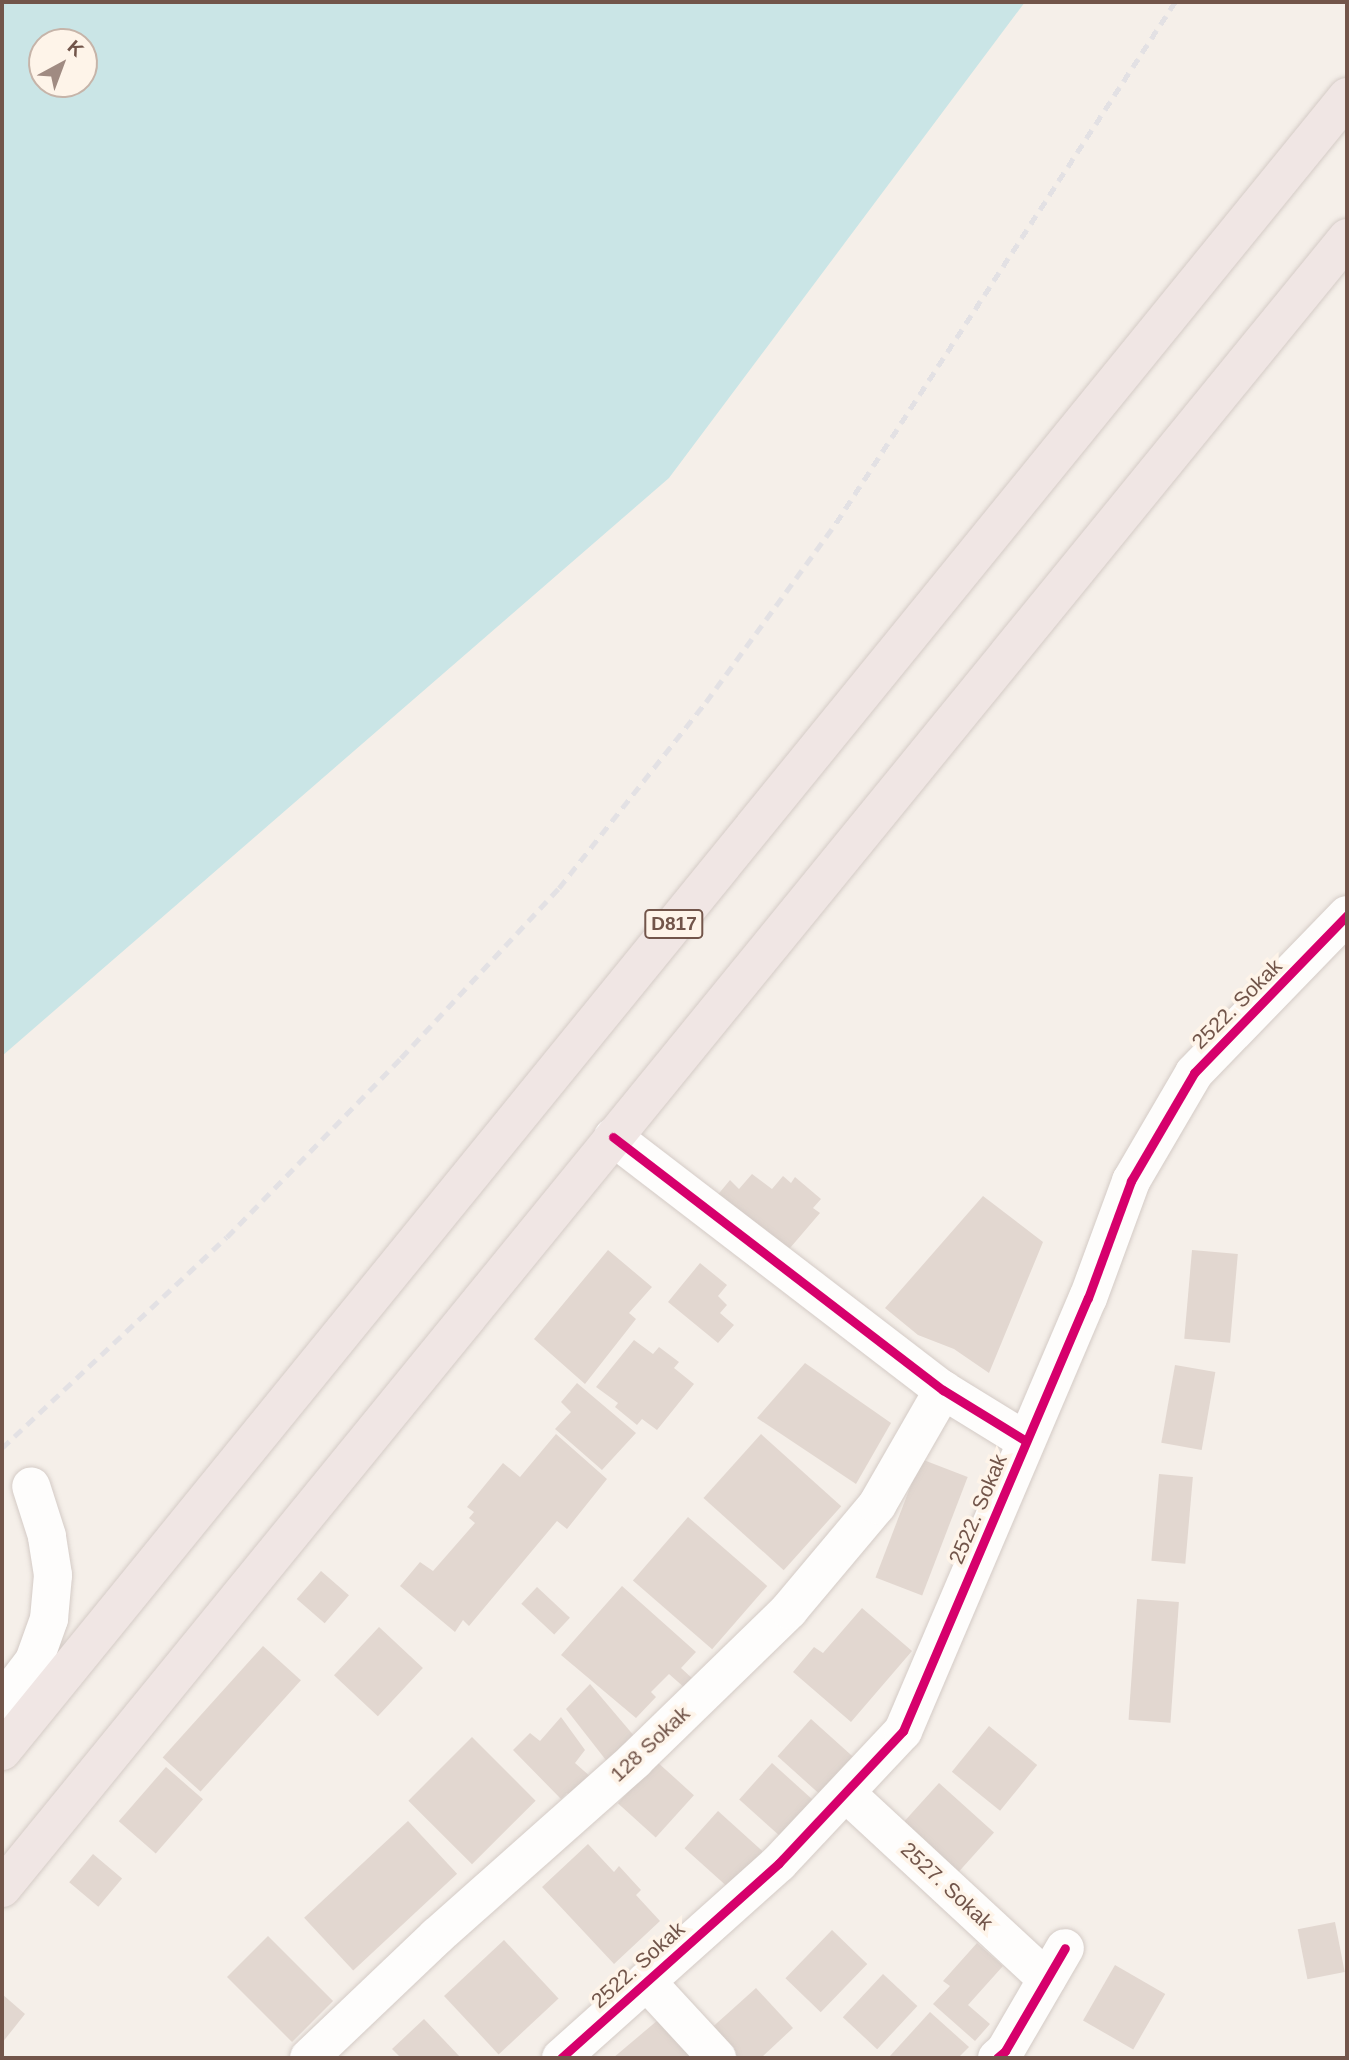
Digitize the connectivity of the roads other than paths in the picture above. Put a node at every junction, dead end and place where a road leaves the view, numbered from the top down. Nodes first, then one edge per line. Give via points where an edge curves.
1 (1347, 97) edge
2 (1347, 238) edge
3 (1347, 915) edge
4 (614, 1137) junction
5 (943, 1390) junction
6 (1026, 1441) junction
7 (31, 1486) dead end
8 (2, 1703) edge
9 (2, 1751) edge
10 (847, 1794) junction
11 (2, 1888) edge
12 (646, 1981) junction
13 (1005, 2056) edge
14 (309, 2058) edge
15 (561, 2058) edge
16 (717, 2058) edge

1 - 9 highway, D817
2 - 4 highway
3 - 6 street, 2522. Sokak via 1194,1073 1131,1181 1088,1298
4 - 5 street
4 - 11 highway
5 - 6 street
5 - 14 street, 128 Sokak via 877,1505 789,1610 635,1760 437,1936
6 - 10 street, 2522. Sokak via 903,1731
7 - 8 street via 47,1536 53,1575 49,1619 34,1661
10 - 12 street, 2522. Sokak via 779,1863
10 - 13 street, 2527. Sokak via 1056,1964
12 - 15 street, 2522. Sokak
12 - 16 street

